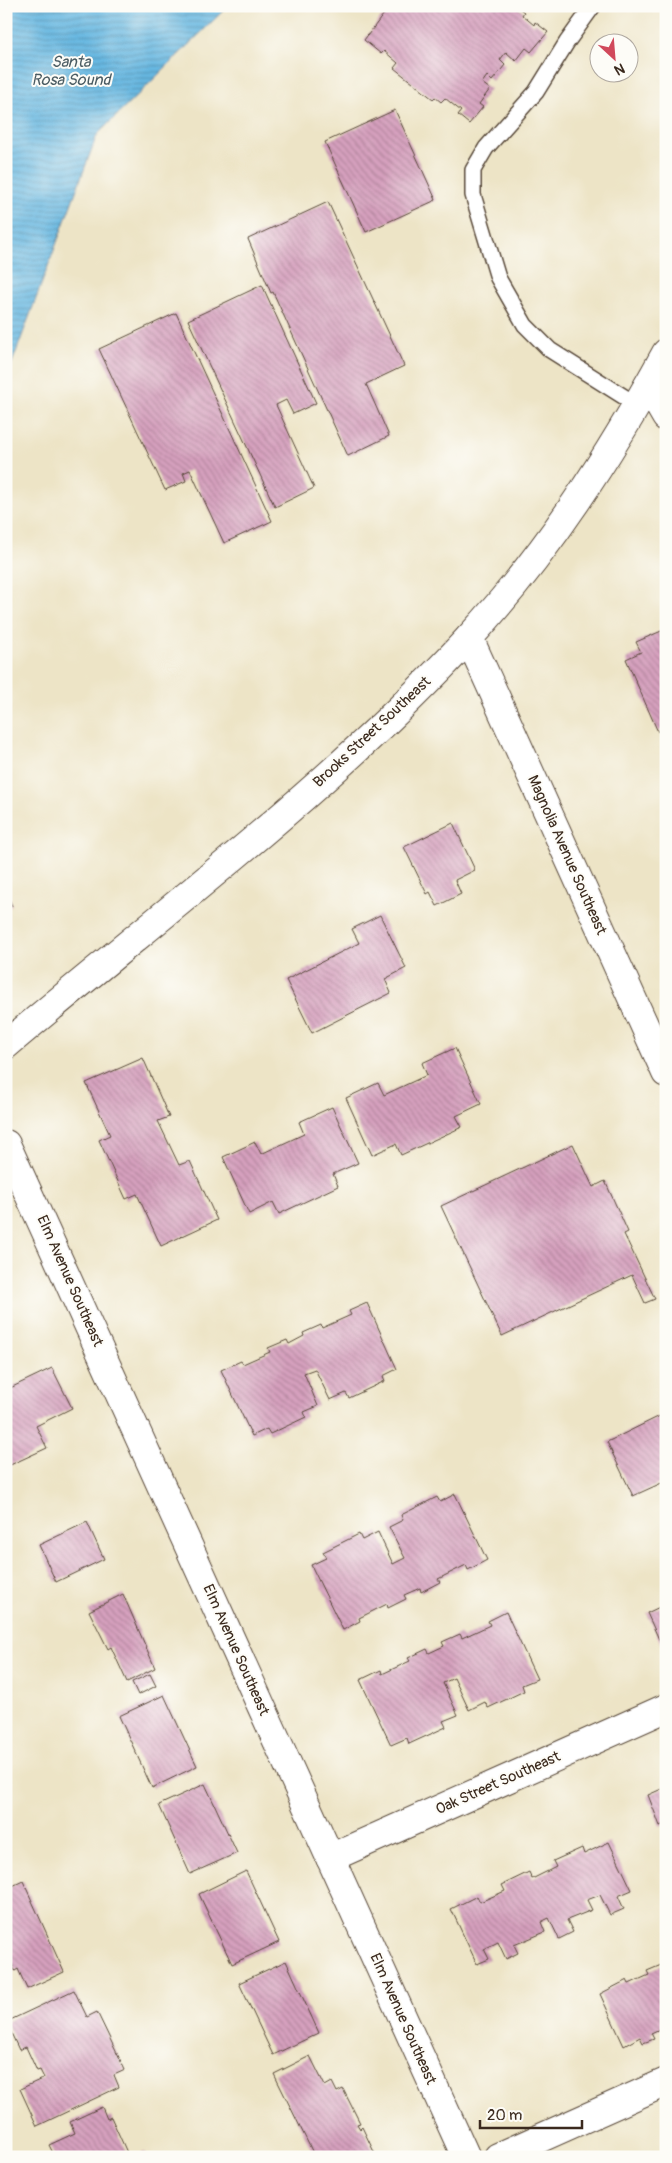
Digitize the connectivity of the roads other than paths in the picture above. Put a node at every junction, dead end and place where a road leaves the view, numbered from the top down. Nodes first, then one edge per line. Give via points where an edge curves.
1 (593, 6) edge
2 (666, 353) edge
3 (642, 396) junction
4 (666, 418) edge
5 (469, 638) junction
6 (6, 1045) edge
7 (666, 1072) edge
8 (6, 1144) edge
9 (666, 1708) edge
10 (330, 1858) junction
11 (666, 2082) edge
12 (466, 2157) edge
13 (498, 2157) edge

1 - 3 lane via 536,92 486,148 473,170 473,195 498,278 525,325 550,350
2 - 3 street, Brooks Street Southeast
3 - 4 street
3 - 5 street, Brooks Street Southeast via 613,448 560,524
5 - 6 street, Brooks Street Southeast via 381,728 276,822
5 - 7 street, Magnolia Avenue Southeast
8 - 10 street, Elm Avenue Southeast
9 - 10 street, Oak Street Southeast
10 - 12 street, Elm Avenue Southeast
11 - 13 street

